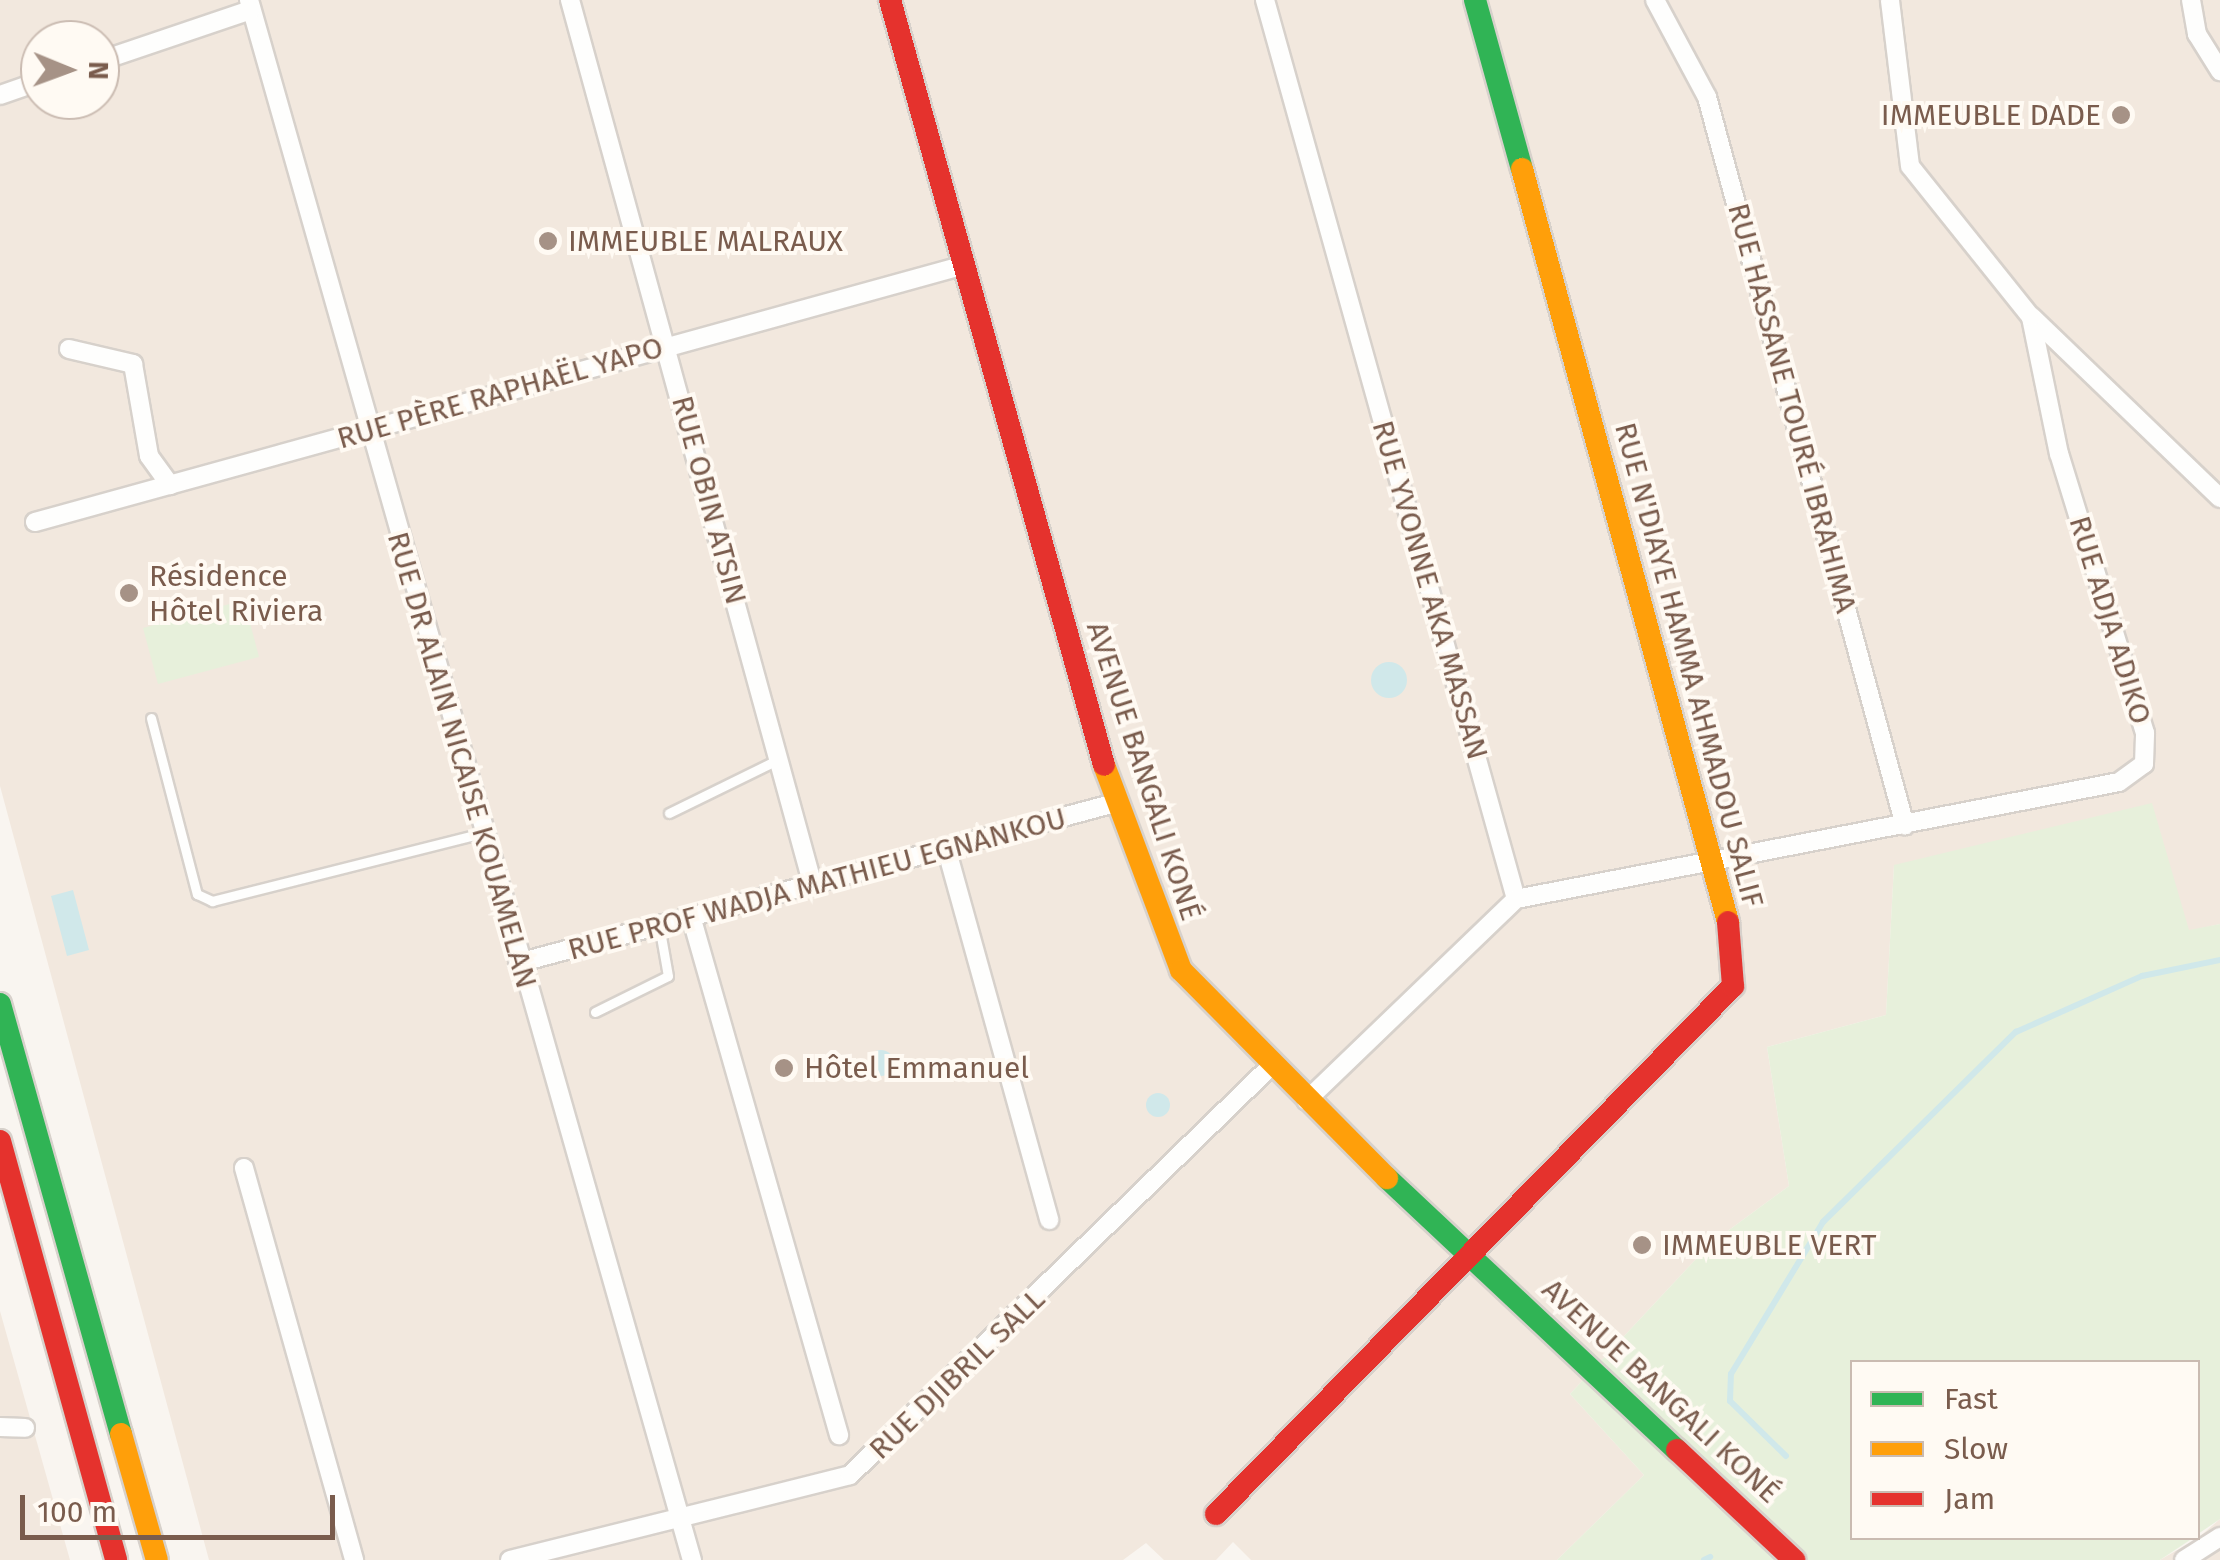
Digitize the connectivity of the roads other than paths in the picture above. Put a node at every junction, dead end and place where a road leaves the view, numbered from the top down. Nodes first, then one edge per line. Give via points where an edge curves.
1 (570, 0) edge
2 (890, 0) edge
3 (1264, 0) edge
4 (1475, 0) edge
5 (1655, 0) edge
6 (1890, 0) edge
7 (2191, 0) edge
8 (250, 5) edge
9 (120, 54) edge
10 (2220, 71) edge
11 (966, 265) junction
12 (2031, 317) junction
13 (666, 345) junction
14 (69, 349) dead end
15 (371, 431) junction
16 (170, 486) junction
17 (2220, 498) edge
18 (35, 522) dead end
19 (151, 718) dead end
20 (779, 759) junction
21 (1116, 803) junction
22 (670, 813) dead end
23 (1906, 826) junction
24 (482, 832) junction
25 (946, 851) junction
26 (1713, 858) junction
27 (813, 886) junction
28 (1516, 899) junction
29 (691, 916) junction
30 (658, 925) junction
31 (518, 963) junction
32 (0, 1004) edge
33 (595, 1012) dead end
34 (1271, 1066) junction
35 (1306, 1101) junction
36 (0, 1142) edge
37 (244, 1168) dead end
38 (1050, 1220) dead end
39 (1471, 1254) junction
40 (0, 1427) edge
41 (24, 1428) dead end
42 (839, 1435) dead end
43 (1216, 1514) dead end
44 (676, 1520) junction
45 (2220, 1537) edge
46 (116, 1560) edge
47 (157, 1560) edge
48 (354, 1560) edge
49 (510, 1560) edge
50 (692, 1560) edge
51 (1794, 1560) edge
52 (2184, 1560) edge

1 - 13 street, RUE OBIN ATSIN
2 - 11 street, AVENUE BANGALI KONÉ
3 - 28 street, RUE YVONNE AKA MASSAN
4 - 26 street, RUE N'DIAYE HAMMA AHMADOU SALIF
5 - 23 street, RUE HASSANE TOURÉ IBRAHIMA via 1707,96
6 - 12 street, RUE ADJA ADIKO via 1910,166
7 - 10 street via 2197,34
8 - 9 street
8 - 15 street, RUE DR ALAIN NICAISE KOUAMELAN
11 - 13 street, RUE PÈRE RAPHAËL YAPO
11 - 21 street, AVENUE BANGALI KONÉ
12 - 17 street
12 - 23 street, RUE ADJA ADIKO via 2059,454 2145,733 2144,764 2120,782
13 - 15 street, RUE PÈRE RAPHAËL YAPO
13 - 20 street, RUE OBIN ATSIN
14 - 16 street via 133,364 149,456
15 - 16 street, RUE PÈRE RAPHAËL YAPO
15 - 24 street, RUE DR ALAIN NICAISE KOUAMELAN
16 - 18 street, RUE PÈRE RAPHAËL YAPO
19 - 24 lane via 197,894 212,901
20 - 22 lane
20 - 27 street, RUE OBIN ATSIN
21 - 25 street, RUE PROF WADJA MATHIEU EGNANKOU
21 - 34 street, AVENUE BANGALI KONÉ via 1181,970
23 - 26 street, RUE ADJA ADIKO
24 - 31 street, RUE DR ALAIN NICAISE KOUAMELAN
25 - 27 street, RUE PROF WADJA MATHIEU EGNANKOU
25 - 38 street
26 - 28 street, RUE ADJA ADIKO
26 - 39 street, RUE N'DIAYE HAMMA AHMADOU SALIF via 1737,960 1733,986
27 - 29 street, RUE PROF WADJA MATHIEU EGNANKOU
28 - 35 street
29 - 30 street, RUE PROF WADJA MATHIEU EGNANKOU
29 - 42 street
30 - 31 street, RUE PROF WADJA MATHIEU EGNANKOU
30 - 33 lane via 668,976
31 - 44 street, RUE DR ALAIN NICAISE KOUAMELAN
32 - 47 street
34 - 35 street, AVENUE BANGALI KONÉ
34 - 44 street, RUE DJIBRIL SALL via 850,1476
35 - 39 street, AVENUE BANGALI KONÉ
36 - 46 street
37 - 48 street
39 - 43 street, RUE N'DIAYE HAMMA AHMADOU SALIF
39 - 51 street, AVENUE BANGALI KONÉ
40 - 41 street
44 - 49 street, RUE DJIBRIL SALL
44 - 50 street, RUE DR ALAIN NICAISE KOUAMELAN
45 - 52 street

